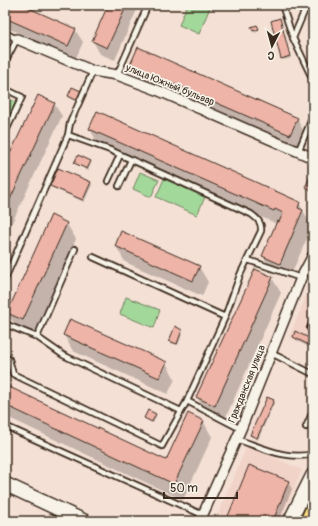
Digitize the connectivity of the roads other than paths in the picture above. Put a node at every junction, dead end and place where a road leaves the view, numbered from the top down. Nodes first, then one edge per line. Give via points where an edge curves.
1 (148, 5) edge
2 (282, 5) edge
3 (307, 5) edge
4 (5, 33) edge
5 (293, 38) junction
6 (17, 39) junction
7 (5, 62) edge
8 (93, 71) junction
9 (117, 75) junction
10 (313, 78) edge
11 (5, 89) edge
12 (313, 116) edge
13 (5, 133) edge
14 (68, 135) junction
15 (298, 152) junction
16 (120, 155) junction
17 (313, 158) edge
18 (131, 160) junction
19 (108, 181) dead end
20 (119, 186) dead end
21 (75, 249) dead end
22 (313, 255) edge
23 (93, 257) dead end
24 (248, 260) junction
25 (301, 278) junction
26 (5, 279) edge
27 (224, 317) junction
28 (313, 321) edge
29 (5, 324) edge
30 (310, 328) dead end
31 (36, 337) junction
32 (271, 353) junction
33 (5, 357) edge
34 (313, 374) edge
35 (187, 400) junction
36 (181, 411) junction
37 (313, 411) edge
38 (5, 426) edge
39 (306, 427) dead end
40 (241, 429) junction
41 (236, 439) junction
42 (313, 454) edge
43 (313, 474) edge
44 (5, 484) edge
45 (313, 510) edge
46 (201, 518) edge
47 (84, 521) edge
48 (290, 521) edge
49 (308, 521) edge

1 - 9 lane
2 - 5 lane
3 - 5 lane
4 - 6 lane
5 - 10 lane
6 - 7 lane
6 - 8 street, улица Южный бульвар
8 - 9 street, улица Южный бульвар
8 - 14 lane via 70,123
9 - 15 street, улица Южный бульвар
11 - 13 lane via 22,97
12 - 15 lane
14 - 16 lane
14 - 26 lane
15 - 17 street, улица Южный бульвар
16 - 18 lane
16 - 19 lane
18 - 20 lane
18 - 24 lane via 251,214 262,226 262,231
21 - 31 lane
22 - 25 street, Гражданская улица
23 - 27 lane
24 - 25 lane
24 - 27 lane
25 - 32 street, Гражданская улица
27 - 35 lane
28 - 30 lane
29 - 31 lane
31 - 36 lane via 63,355
32 - 34 lane
32 - 40 street, Гражданская улица
33 - 36 lane via 9,360 13,374 162,446
35 - 36 lane
35 - 40 lane
37 - 39 lane
38 - 46 lane
40 - 41 street, Гражданская улица
41 - 42 lane via 287,456
41 - 46 street, Гражданская улица
43 - 48 street
44 - 47 street
45 - 49 main road

